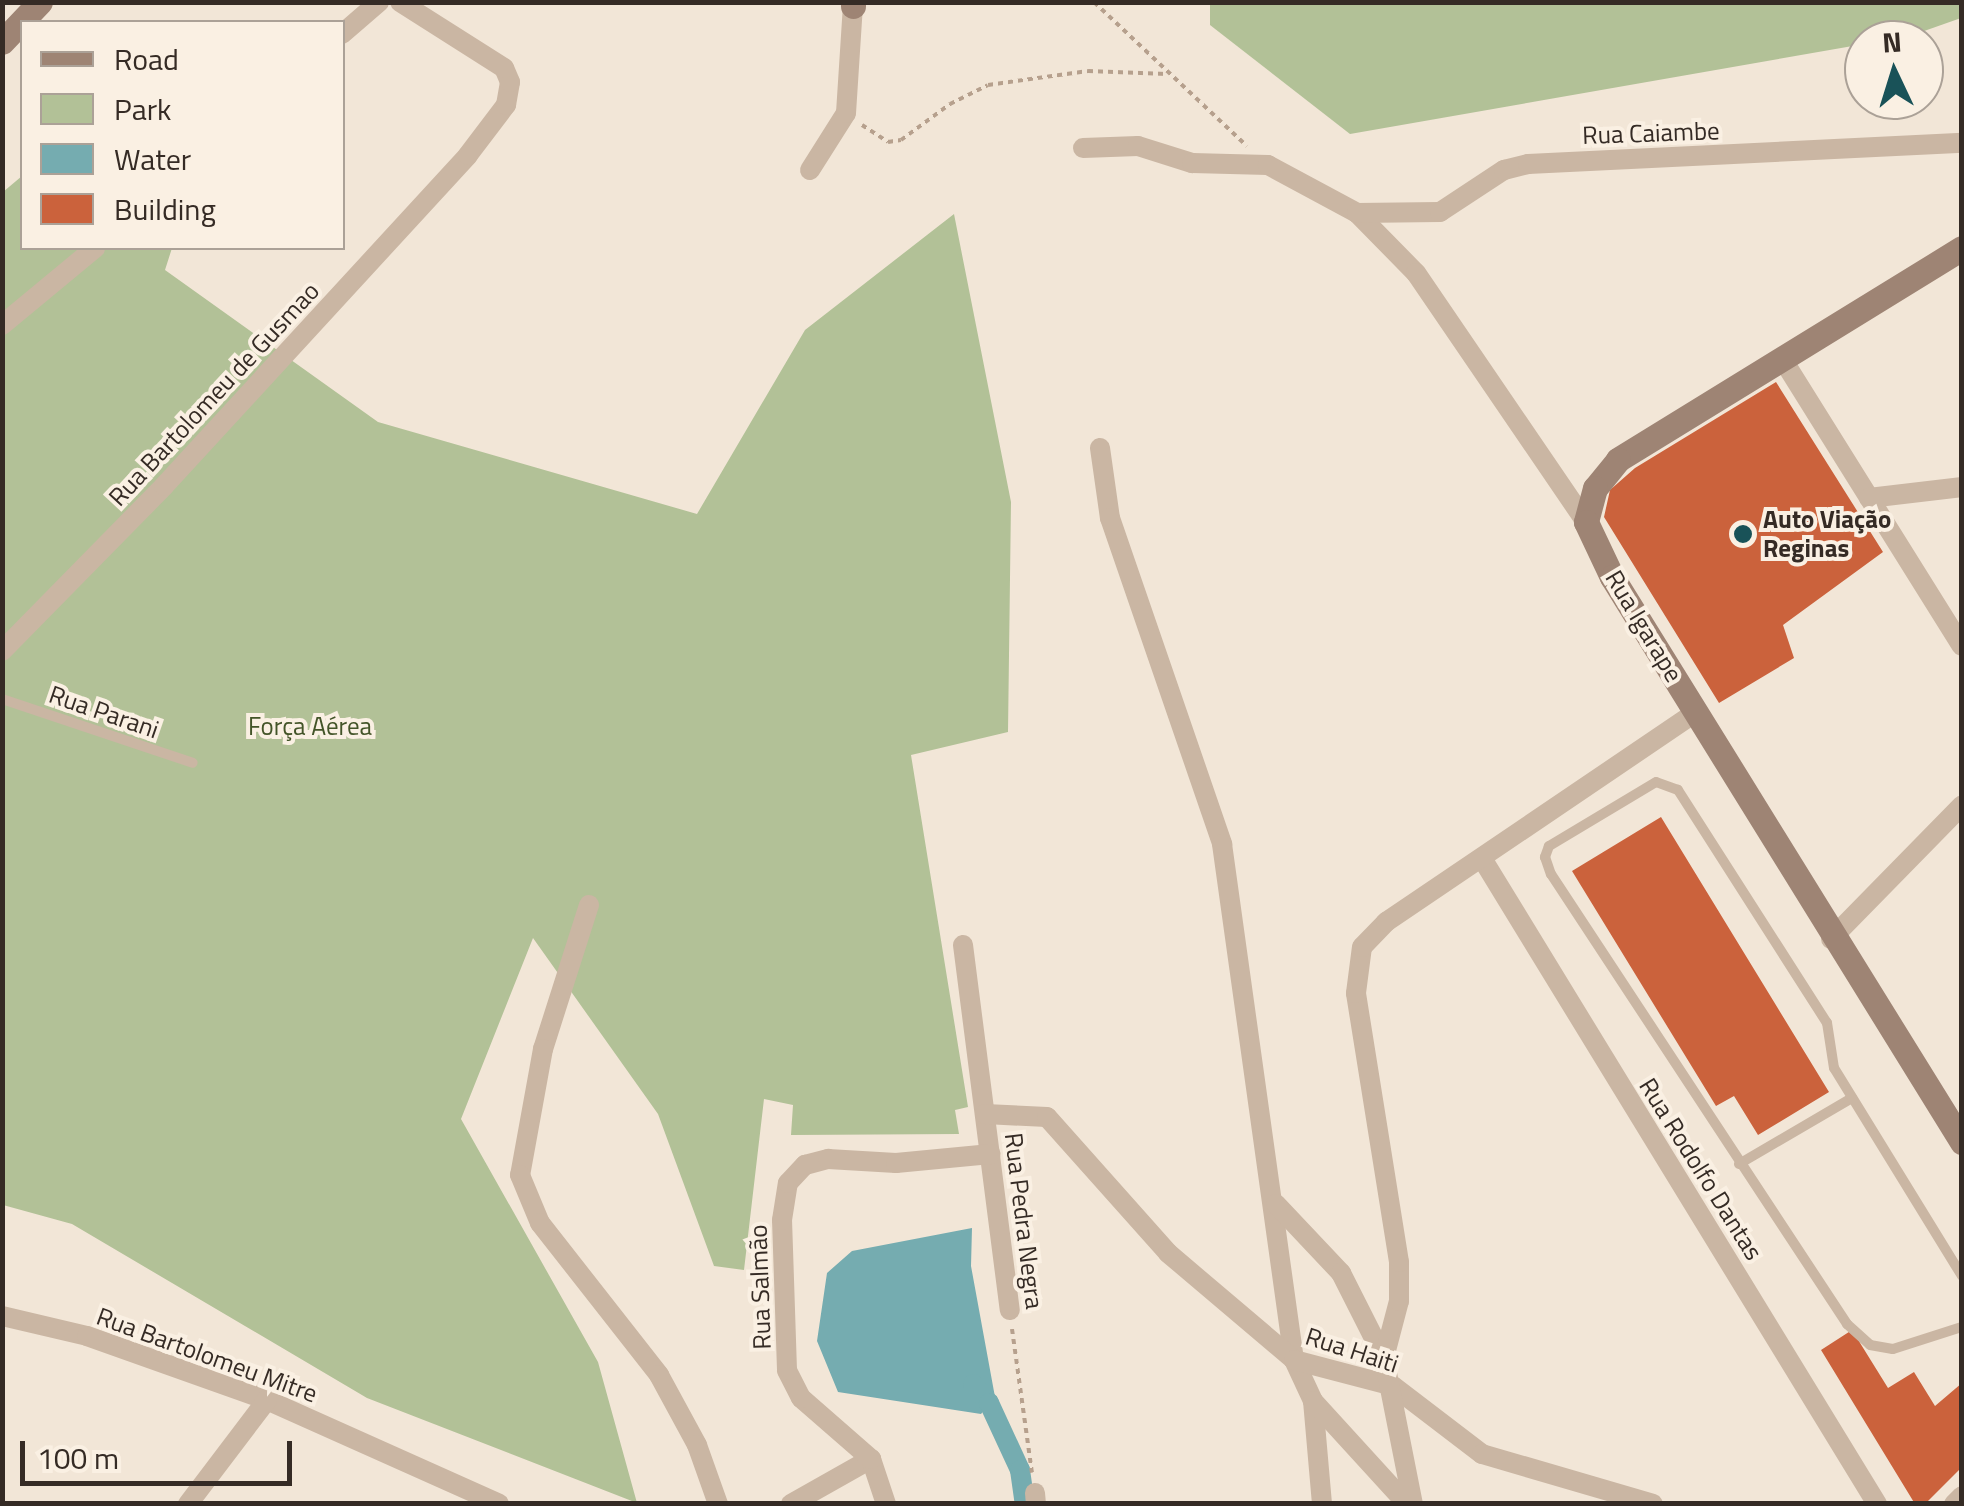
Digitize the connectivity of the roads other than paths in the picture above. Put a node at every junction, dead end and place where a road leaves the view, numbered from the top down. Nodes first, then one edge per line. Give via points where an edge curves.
1 (380, 2) edge
2 (400, 2) edge
3 (853, 4) edge
4 (20, 23) edge
5 (345, 31) edge
6 (2, 42) edge
7 (1962, 143) edge
8 (1083, 148) dead end
9 (810, 170) dead end
10 (1357, 213) junction
11 (1962, 248) edge
12 (93, 250) edge
13 (2, 324) edge
14 (1783, 360) junction
15 (1100, 448) dead end
16 (1962, 487) edge
17 (1869, 498) junction
18 (1586, 522) junction
19 (1962, 646) edge
20 (2, 651) edge
21 (2, 699) edge
22 (1696, 712) junction
23 (192, 763) dead end
24 (1962, 805) edge
25 (1483, 860) junction
26 (589, 905) dead end
27 (1831, 939) junction
28 (962, 945) dead end
29 (1852, 1098) junction
30 (985, 1114) junction
31 (1962, 1142) edge
32 (991, 1154) junction
33 (1739, 1164) junction
34 (1276, 1204) junction
35 (1962, 1276) edge
36 (1010, 1310) road end
37 (2, 1316) edge
38 (1962, 1327) edge
39 (1384, 1358) junction
40 (1294, 1360) junction
41 (1393, 1386) junction
42 (267, 1400) junction
43 (1313, 1401) junction
44 (872, 1459) junction
45 (1962, 1496) edge
46 (188, 1504) edge
47 (500, 1504) edge
48 (718, 1504) edge
49 (791, 1504) edge
50 (886, 1504) edge
51 (1322, 1504) edge
52 (1410, 1504) edge
53 (1653, 1504) edge
54 (1877, 1504) edge
55 (1954, 1504) edge

1 - 5 street
2 - 20 street, Rua Bartolomeu de Gusmao via 504,68 510,82 506,105 468,155 164,486
3 - 9 street via 846,113
4 - 6 main road
7 - 10 street, Rua Caiambe via 1528,164 1504,170 1440,212
8 - 10 street, Rua Igarape via 1138,146 1192,163 1268,165
10 - 18 street, Rua Igarape via 1416,272
11 - 14 main road
12 - 13 street
14 - 17 street
14 - 18 main road via 1618,460 1594,488
15 - 34 street via 1110,518 1222,844
16 - 17 street
17 - 19 street
18 - 22 main road, Rua Igarape
21 - 23 lane, Rua Parani
22 - 25 street
22 - 27 main road, Rua Igarape
24 - 27 street
25 - 39 street via 1386,922 1362,946 1356,993 1399,1262 1399,1301
25 - 54 street, Rua Rodolfo Dantas
26 - 48 street via 543,1049 520,1175 540,1222 659,1375 697,1445
27 - 31 main road, Rua Igarape
28 - 30 street, Rua Pedra Negra
29 - 33 lane
29 - 33 lane via 1834,1068 1828,1024 1678,790 1656,782 1635,793 1549,846 1544,857
29 - 35 lane
30 - 32 street, Rua Pedra Negra
30 - 40 street, Rua Haiti via 1048,1117 1168,1253
32 - 36 street, Rua Pedra Negra
32 - 44 street, Rua Salmão via 828,1160 806,1165 788,1184 782,1220 792,1384
33 - 38 lane via 1847,1324 1870,1345 1920,1344
34 - 39 street via 1341,1273
34 - 40 street
37 - 42 street, Rua Bartolomeu Mitre via 86,1336
39 - 41 street
40 - 41 street, Rua Haiti
40 - 43 street
41 - 52 street
41 - 53 street, Rua Haiti via 1482,1454
42 - 46 street
42 - 47 street, Rua Bartolomeu Mitre
43 - 51 street
43 - 52 street
44 - 49 street
44 - 50 street, Rua Salmão
45 - 55 street

